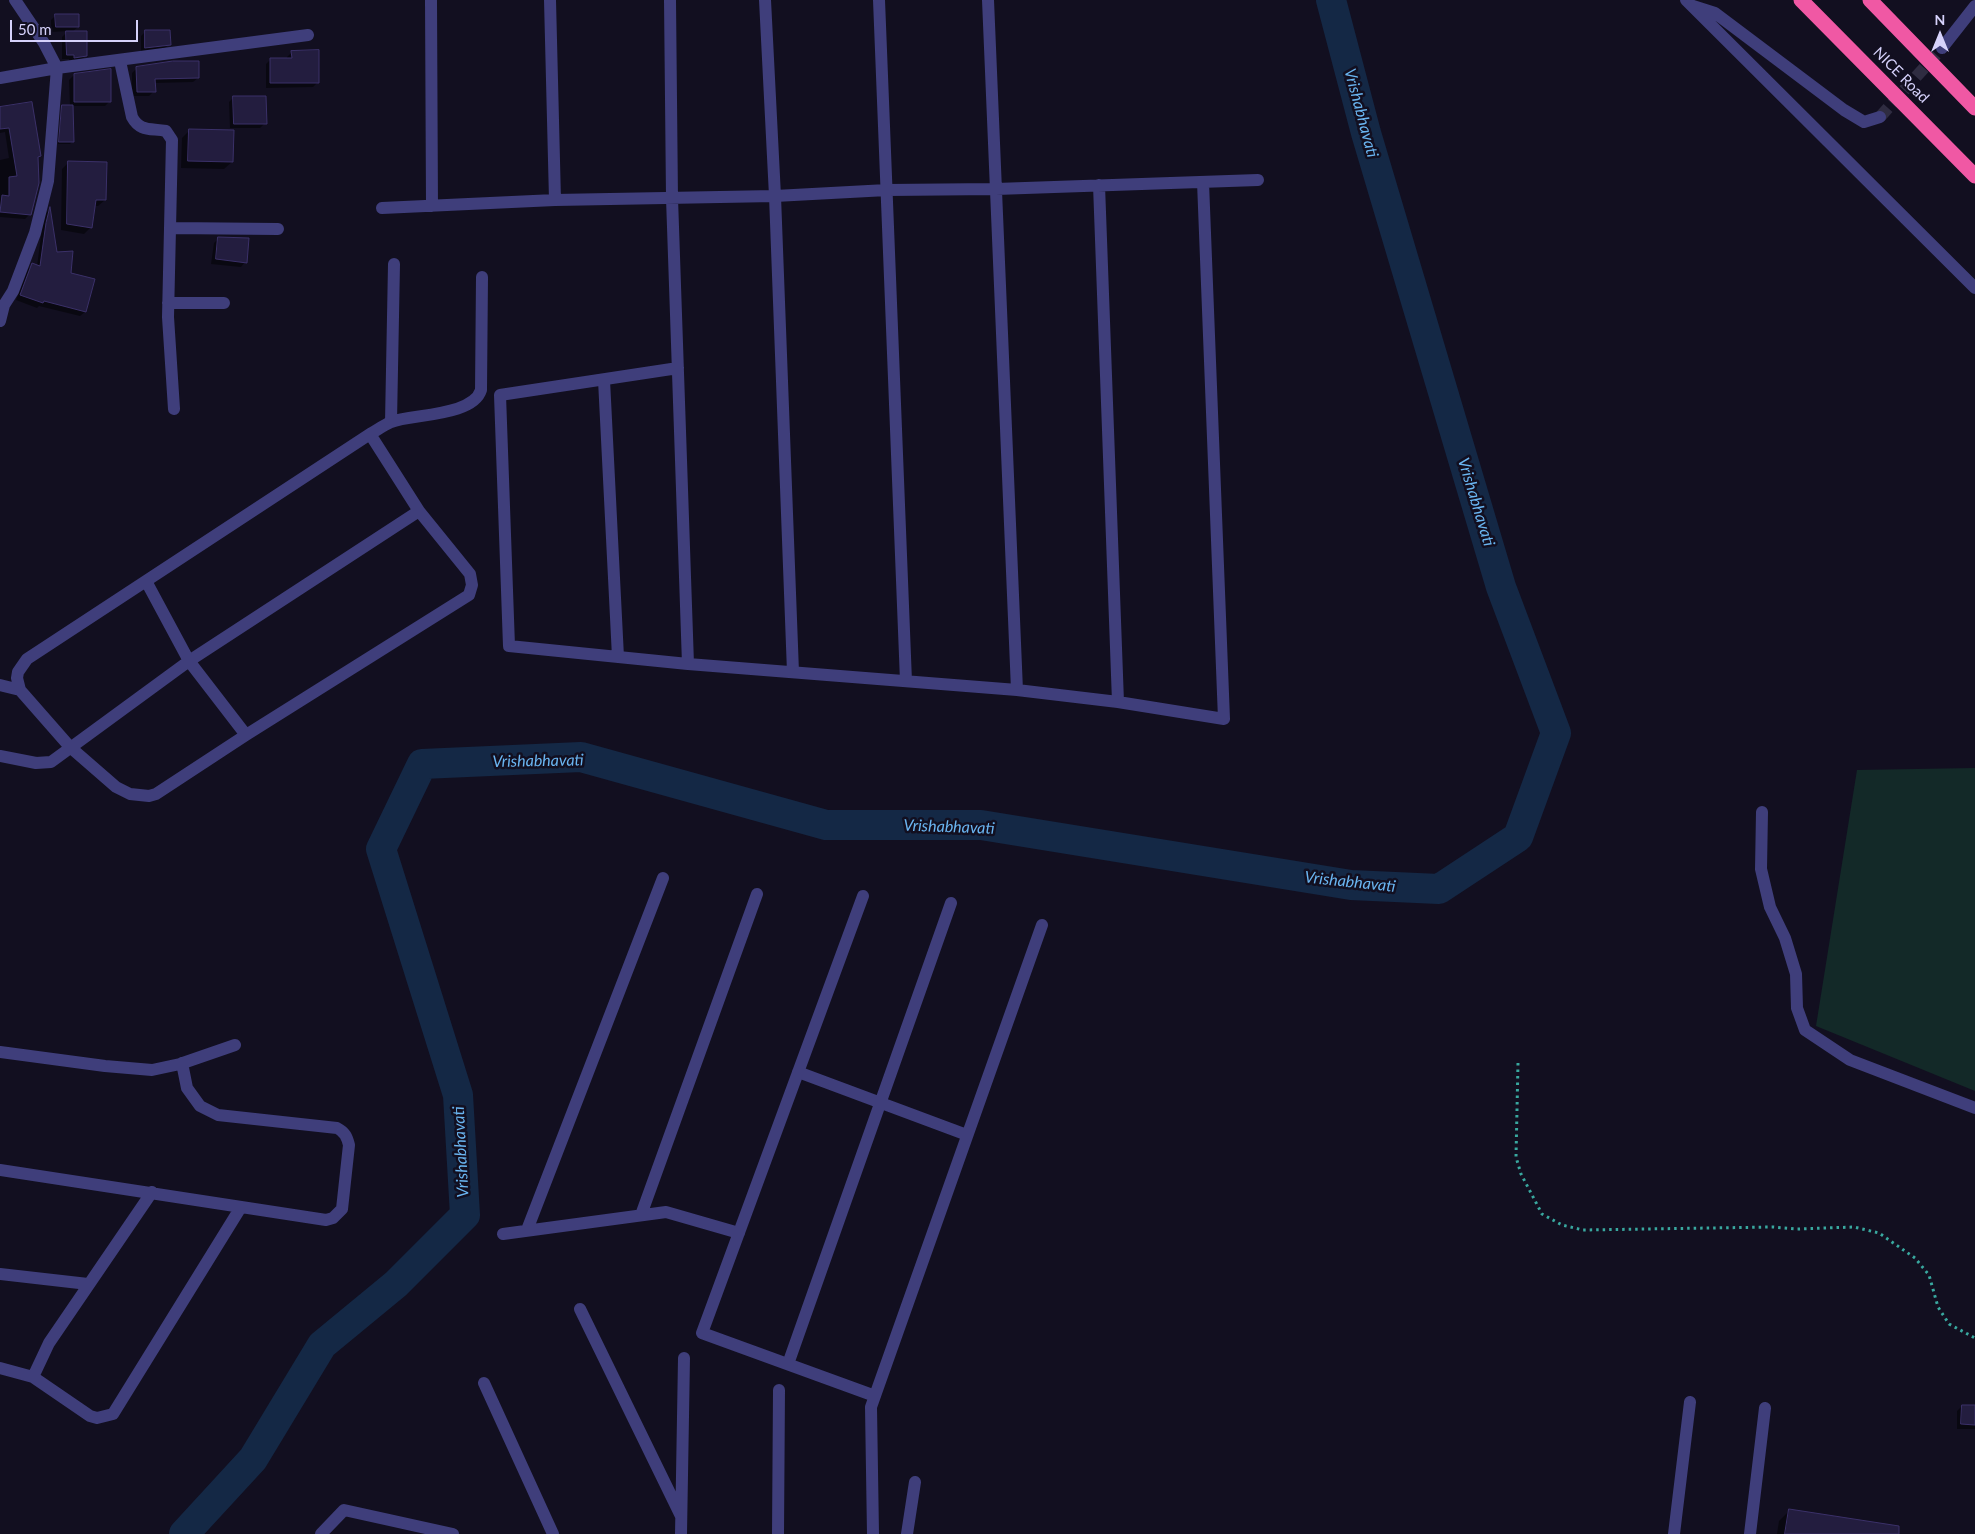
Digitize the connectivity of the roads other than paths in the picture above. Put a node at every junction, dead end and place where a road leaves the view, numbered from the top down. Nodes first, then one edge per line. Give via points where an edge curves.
1 (15, 0) edge
2 (431, 0) edge
3 (550, 0) edge
4 (670, 0) edge
5 (765, 0) edge
6 (879, 0) edge
7 (988, 0) edge
8 (1801, 0) edge
9 (1870, 0) edge
10 (1688, 2) edge
11 (1975, 6) edge
12 (308, 36) dead end
13 (1942, 48) tunnel mouth
14 (120, 61) junction
15 (57, 68) junction
16 (0, 78) edge
17 (1975, 108) edge
18 (1880, 116) tunnel mouth
19 (1975, 176) edge
20 (1258, 180) dead end
21 (1203, 182) junction
22 (1099, 185) junction
23 (996, 188) junction
24 (888, 190) junction
25 (775, 196) junction
26 (672, 198) junction
27 (555, 200) junction
28 (432, 206) junction
29 (382, 208) dead end
30 (170, 228) junction
31 (278, 230) dead end
32 (394, 264) dead end
33 (482, 277) dead end
34 (1975, 288) edge
35 (168, 303) junction
36 (224, 303) dead end
37 (2, 305) edge
38 (0, 321) edge
39 (678, 368) junction
40 (604, 380) junction
41 (174, 409) dead end
42 (391, 422) junction
43 (370, 434) junction
44 (420, 511) junction
45 (146, 582) junction
46 (618, 657) junction
47 (189, 661) junction
48 (688, 664) junction
49 (793, 672) junction
50 (906, 681) junction
51 (0, 686) edge
52 (20, 690) junction
53 (1016, 690) junction
54 (1118, 702) junction
55 (246, 735) junction
56 (70, 748) junction
57 (0, 756) edge
58 (1762, 812) dead end
59 (663, 878) dead end
60 (757, 894) dead end
61 (863, 896) dead end
62 (951, 903) dead end
63 (1042, 925) dead end
64 (235, 1045) dead end
65 (0, 1052) edge
66 (182, 1063) junction
67 (798, 1072) junction
68 (881, 1103) junction
69 (1975, 1108) edge
70 (967, 1135) junction
71 (0, 1170) edge
72 (152, 1192) junction
73 (240, 1207) junction
74 (641, 1215) junction
75 (528, 1230) junction
76 (739, 1233) junction
77 (502, 1234) dead end
78 (0, 1274) edge
79 (88, 1284) junction
80 (580, 1309) dead end
81 (684, 1358) dead end
82 (788, 1364) junction
83 (0, 1368) edge
84 (33, 1377) junction
85 (484, 1383) dead end
86 (779, 1390) dead end
87 (875, 1396) junction
88 (1690, 1402) dead end
89 (1766, 1408) dead end
90 (915, 1482) dead end
91 (682, 1516) junction
92 (444, 1533) edge
93 (321, 1534) edge
94 (553, 1534) edge
95 (681, 1534) edge
96 (778, 1534) edge
97 (873, 1534) edge
98 (907, 1534) edge
99 (1674, 1534) edge
100 (1750, 1534) edge

1 - 15 street
2 - 28 street
3 - 27 street
4 - 26 street
5 - 25 street
6 - 24 street
7 - 23 street
8 - 19 highway, NICE Road
9 - 17 highway, NICE Road
10 - 18 street via 1715,14 1864,122
10 - 34 street
11 - 13 street
12 - 14 street
14 - 15 street
14 - 30 street via 134,122 143,129 166,132 172,140
15 - 16 street
15 - 37 street via 48,181 35,233 13,291
20 - 21 street
21 - 22 street
21 - 54 street via 1224,719
22 - 23 street
22 - 54 street
23 - 24 street
23 - 53 street
24 - 25 street
24 - 50 street
25 - 26 street
25 - 49 street
26 - 27 street
26 - 39 street
27 - 28 street
28 - 29 street
30 - 31 street
30 - 35 street
32 - 42 street
33 - 42 street via 479,395 461,407
35 - 36 street
35 - 41 street
37 - 38 street
39 - 40 street
39 - 48 street
40 - 46 street
40 - 46 street via 500,395 510,646
42 - 43 street
43 - 44 street
43 - 45 street
44 - 47 street
44 - 55 street via 470,574 472,585 469,595
45 - 47 street
45 - 52 street via 27,659 18,672
46 - 48 street
47 - 55 street
47 - 56 street
48 - 49 street
49 - 50 street
50 - 53 street
51 - 52 street
52 - 56 street
53 - 54 street
55 - 56 street via 149,796 130,794 116,787
56 - 57 street via 51,762 36,763
58 - 69 street via 1761,869 1770,907 1785,938 1796,974 1797,1008 1805,1030 1850,1060
59 - 75 street
60 - 74 street
61 - 67 street
62 - 68 street
63 - 70 street
64 - 66 street
65 - 66 street via 152,1070
66 - 73 street via 187,1088 200,1106 218,1115 337,1128 347,1137 349,1145 342,1209 333,1218 326,1220
67 - 68 street
67 - 76 street
68 - 70 street
68 - 82 street
70 - 87 street
71 - 72 street
72 - 73 street
72 - 79 street
73 - 84 street via 113,1414 96,1418 90,1416
74 - 75 street
74 - 76 street via 666,1212
75 - 77 street
76 - 82 street via 702,1333
78 - 79 street
79 - 84 street via 49,1343
80 - 91 street
81 - 91 street
82 - 87 street
83 - 84 street
85 - 94 street
86 - 96 street
87 - 97 street via 871,1407
88 - 99 street
89 - 100 street
90 - 98 street
91 - 95 street
92 - 93 street via 344,1510

